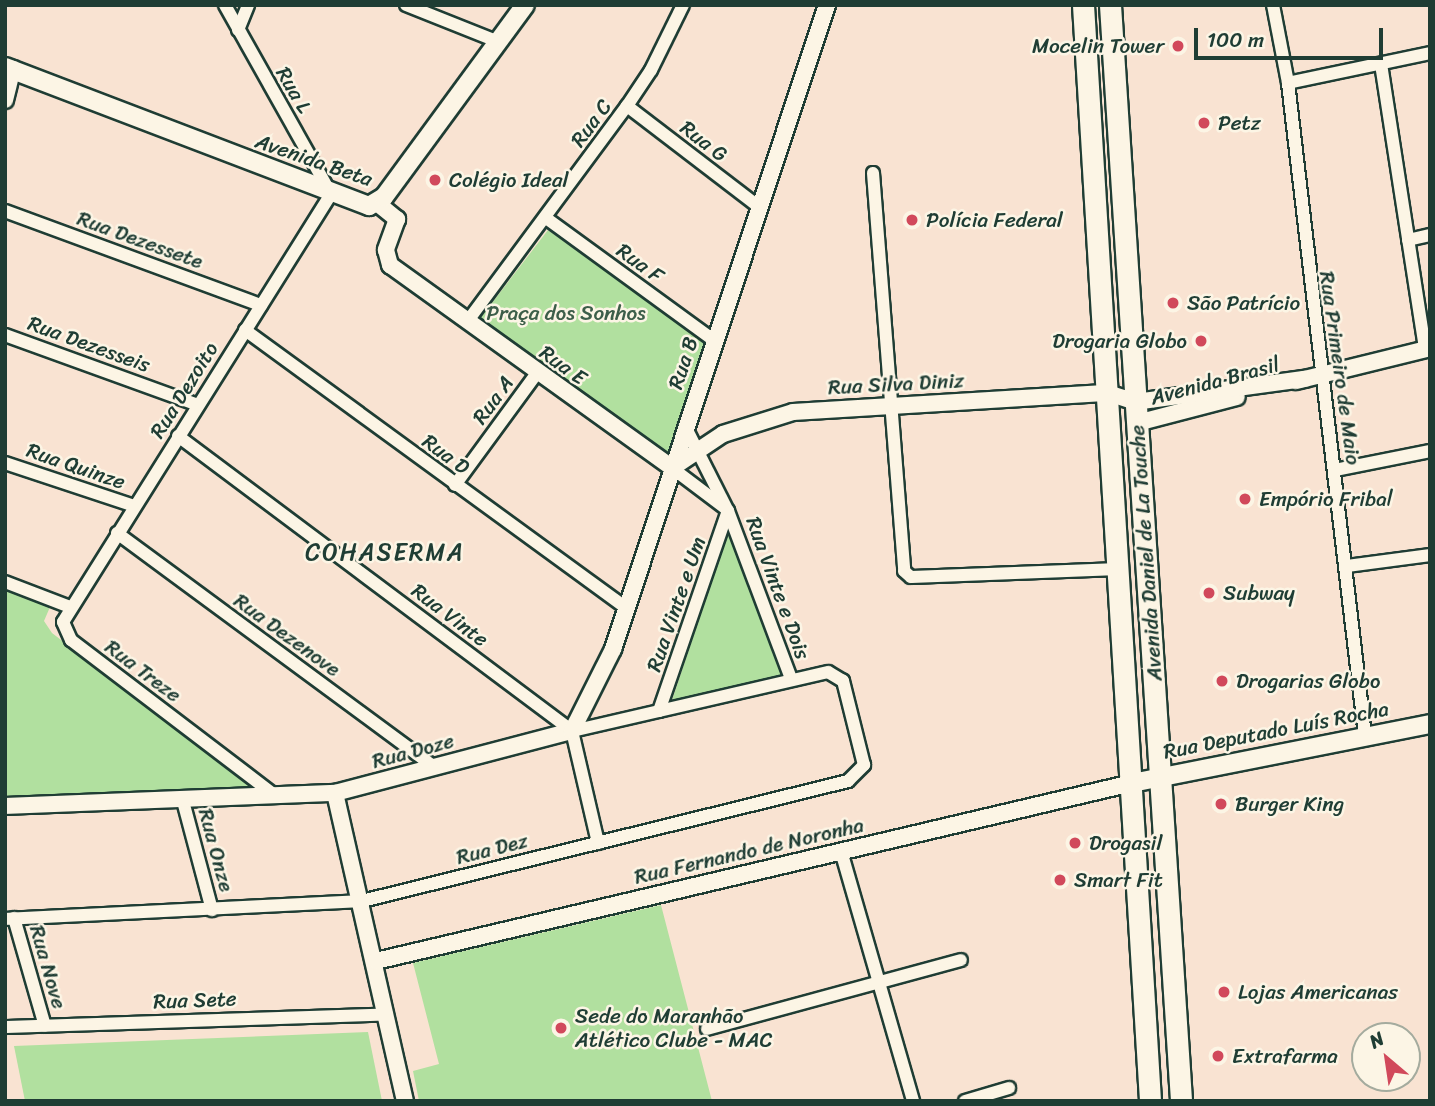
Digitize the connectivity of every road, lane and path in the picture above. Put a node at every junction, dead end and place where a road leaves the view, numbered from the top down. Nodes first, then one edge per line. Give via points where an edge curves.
1 (225, 5) edge
2 (248, 5) edge
3 (406, 5) edge
4 (525, 5) edge
5 (683, 5) edge
6 (827, 5) edge
7 (1083, 5) edge
8 (1110, 5) edge
9 (1273, 5) edge
10 (238, 30) junction
11 (499, 42) junction
12 (1430, 53) edge
13 (1381, 64) junction
14 (9, 68) edge
15 (1288, 83) junction
16 (5, 100) edge
17 (626, 106) junction
18 (873, 173) dead end
19 (331, 194) junction
20 (377, 203) junction
21 (759, 207) junction
22 (5, 211) edge
23 (546, 218) junction
24 (1430, 235) edge
25 (1408, 240) junction
26 (261, 305) junction
27 (467, 322) junction
28 (245, 330) junction
29 (5, 335) edge
30 (713, 340) junction
31 (1427, 349) edge
32 (537, 373) junction
33 (1312, 377) junction
34 (1108, 393) junction
35 (198, 405) junction
36 (890, 405) junction
37 (1136, 413) junction
38 (1110, 422) junction
39 (685, 426) junction
40 (178, 436) junction
41 (698, 448) junction
42 (1430, 450) edge
43 (5, 463) edge
44 (672, 468) junction
45 (1335, 470) junction
46 (455, 485) junction
47 (134, 506) junction
48 (728, 511) junction
49 (117, 533) junction
50 (1430, 555) edge
51 (1347, 566) junction
52 (1119, 569) junction
53 (5, 582) edge
54 (70, 607) junction
55 (626, 608) junction
56 (822, 672) joint
57 (791, 679) junction
58 (659, 711) junction
59 (1430, 724) edge
60 (572, 731) junction
61 (1365, 736) junction
62 (434, 767) junction
63 (1161, 776) junction
64 (1132, 783) junction
65 (335, 793) junction
66 (277, 797) junction
67 (183, 801) junction
68 (5, 806) edge
69 (598, 843) junction
70 (841, 851) junction
71 (362, 901) junction
72 (212, 910) junction
73 (9, 918) edge
74 (961, 960) dead end
75 (376, 961) junction
76 (878, 982) junction
77 (387, 1014) junction
78 (45, 1026) junction
79 (5, 1027) edge
80 (707, 1029) dead end
81 (1009, 1088) dead end
82 (405, 1101) edge
83 (913, 1101) edge
84 (965, 1101) edge
85 (1150, 1101) edge
86 (1181, 1101) edge

1 - 10 street, Rua L
2 - 10 street
3 - 11 street
4 - 11 main road, Avenida Beta
5 - 17 street, Rua C via 651,70
6 - 21 street, Rua B
7 - 34 main road, Avenida Daniel de La Touche
8 - 37 main road, Avenida Daniel de La Touche
9 - 15 street, Rua Primeiro de Maio
10 - 19 street, Rua L
11 - 20 main road, Avenida Beta
12 - 13 street
13 - 15 street
13 - 25 street
14 - 16 street
14 - 19 main road, Avenida Beta
15 - 33 street, Rua Primeiro de Maio
17 - 21 street, Rua G
17 - 23 street, Rua C
18 - 36 street
19 - 20 main road, Avenida Beta via 363,205
19 - 26 street, Rua Dezoito
20 - 27 street, Rua E via 398,222 386,250 387,261
21 - 30 street, Rua B
22 - 26 street, Rua Dezessete
23 - 27 street, Rua C
23 - 30 street, Rua F
24 - 25 street
25 - 31 street
26 - 28 street, Rua Dezoito
27 - 32 street, Rua E
28 - 35 street, Rua Dezoito
28 - 46 street, Rua D
29 - 35 street, Rua Dezesseis
30 - 39 street, Rua B
31 - 33 street, Avenida Brasil
32 - 44 street, Rua E
32 - 46 street, Rua A
33 - 37 street, Avenida Brasil
33 - 45 street, Rua Primeiro de Maio
34 - 36 street, Rua Silva Diniz
34 - 37 street, Rua Silva Diniz
34 - 38 main road, Avenida Daniel de La Touche
35 - 40 street, Rua Dezoito
36 - 41 street, Rua Silva Diniz via 769,417
36 - 52 street via 901,566 906,574
37 - 38 main road
37 - 63 main road, Avenida Daniel de La Touche
38 - 52 main road, Avenida Daniel de La Touche
39 - 41 street, Rua Vinte e Dois
39 - 44 street, Rua B
40 - 47 street, Rua Dezoito
40 - 60 street, Rua Vinte
41 - 44 street, Rua Silva Diniz
41 - 48 street, Rua Vinte e Dois
42 - 45 street
43 - 47 street, Rua Quinze
44 - 48 street, Rua Vinte e Dois
44 - 55 street, Rua B
45 - 51 street, Rua Primeiro de Maio
46 - 55 street, Rua D
47 - 49 street, Rua Dezoito
48 - 57 street, Rua Vinte e Dois
48 - 58 street, Rua Vinte e Um
49 - 54 street, Rua Dezoito
49 - 62 street, Rua Dezenove
50 - 51 street
51 - 61 street, Rua Primeiro de Maio
52 - 64 main road, Avenida Daniel de La Touche
53 - 54 street
54 - 66 street, Rua Treze via 63,622 71,640
55 - 60 street, Rua B via 601,680
56 - 57 street, Rua Doze
56 - 69 street, Rua Dez via 843,681 863,760 858,775
57 - 58 street, Rua Doze
58 - 60 street, Rua Doze
59 - 61 main road, Rua Deputado Luís Rocha
60 - 62 street, Rua Doze
60 - 69 street
61 - 63 main road, Rua Deputado Luís Rocha
62 - 65 street, Rua Doze
63 - 64 main road, Rua Deputado Luís Rocha
63 - 86 main road, Avenida Daniel de La Touche
64 - 70 street, Rua Fernando de Noronha
64 - 85 main road, Avenida Daniel de La Touche
65 - 66 street, Rua Doze
65 - 71 street
66 - 67 street, Rua Doze
67 - 68 street, Rua Doze
67 - 72 street, Rua Onze
69 - 71 street, Rua Dez
70 - 75 street, Rua Fernando de Noronha
70 - 76 street
71 - 72 street, Rua Dez
71 - 75 street
72 - 73 street, Rua Dez
73 - 78 street, Rua Nove
74 - 76 street
75 - 77 street
76 - 80 street
76 - 83 street
77 - 78 street, Rua Sete
77 - 82 street
78 - 79 street, Rua Sete
81 - 84 street

